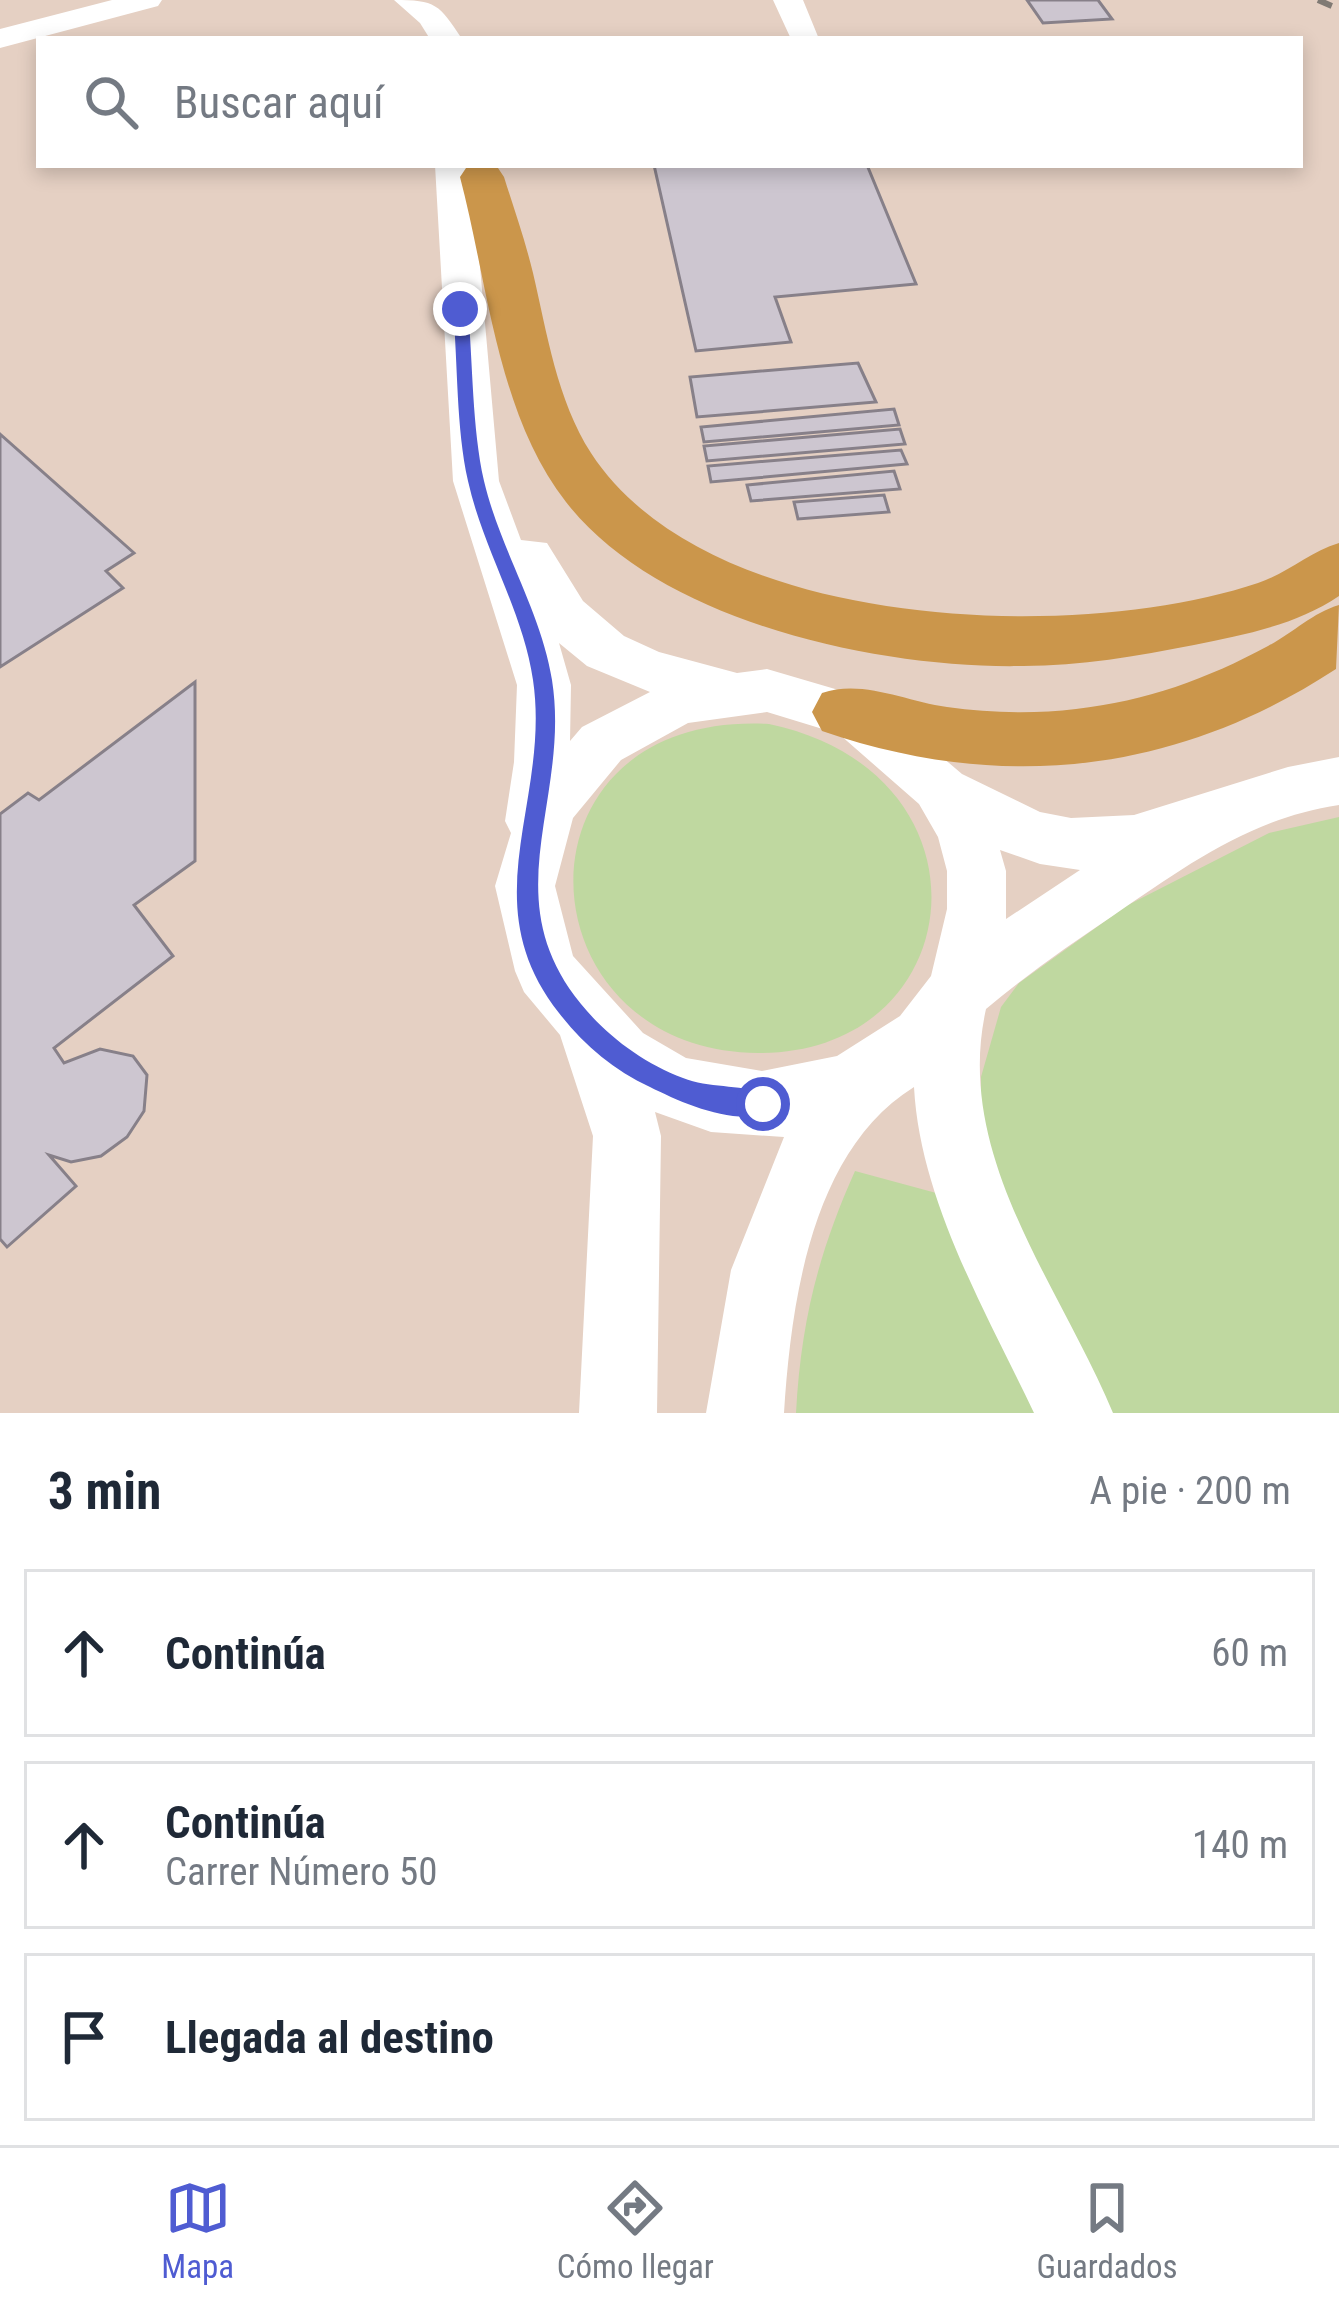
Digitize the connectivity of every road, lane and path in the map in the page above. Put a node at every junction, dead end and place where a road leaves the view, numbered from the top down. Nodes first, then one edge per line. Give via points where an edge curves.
1 (84, 0) edge
2 (147, 0) edge
3 (410, 0) edge
4 (788, 0) edge
5 (462, 32) edge
6 (805, 36) edge
7 (3, 38) edge
8 (472, 169) edge
9 (1339, 565) edge
10 (1339, 629) edge
11 (730, 691) junction
12 (844, 712) junction
13 (1339, 781) edge
14 (942, 791) junction
15 (1206, 821) junction
16 (529, 853) junction
17 (954, 997) junction
18 (587, 1030) junction
19 (882, 1066) junction
20 (618, 1413) edge
21 (745, 1413) edge
22 (1074, 1413) edge

1 - 7 street
2 - 7 street
3 - 5 street
4 - 6 street
8 - 9 highway via 507,264 542,411 566,460 628,530 712,580 879,633 1084,642 1292,596
8 - 11 street via 497,439 542,582 569,625 614,657
8 - 16 street via 476,481 544,685
10 - 12 highway via 1324,646 1234,696 1134,730 1038,740 951,736
11 - 12 street via 769,692
11 - 16 street via 649,710 593,746 548,807
12 - 14 street via 896,744
13 - 15 street via 1272,794
14 - 15 street via 993,824 1067,845
14 - 17 street via 978,864 980,909
15 - 17 street
16 - 18 street via 524,895 532,946
17 - 19 street via 922,1041
17 - 22 street via 946,1065 958,1152
18 - 19 street via 634,1067 724,1101 809,1099
18 - 20 street via 628,1136
19 - 21 street via 823,1134 799,1180 759,1310

